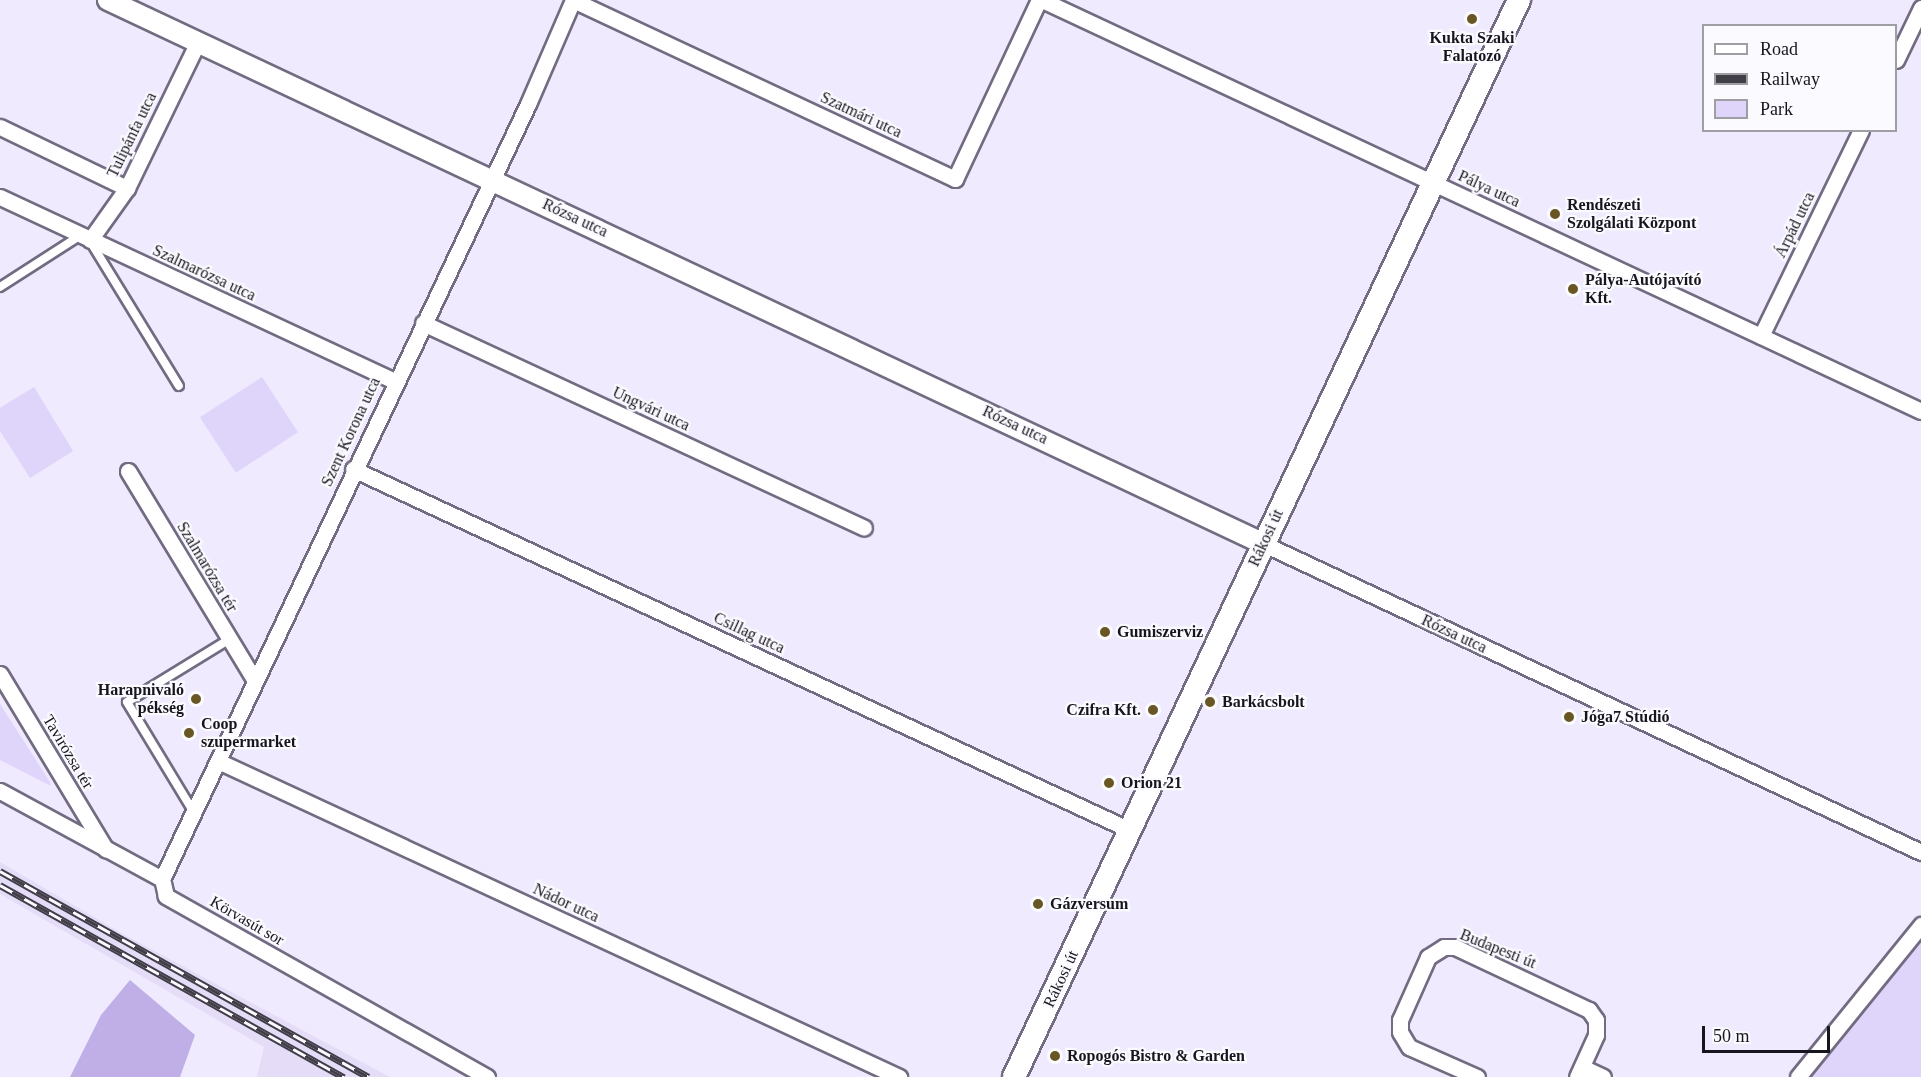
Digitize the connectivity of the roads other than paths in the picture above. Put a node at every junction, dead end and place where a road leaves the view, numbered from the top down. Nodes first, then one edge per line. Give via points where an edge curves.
1 (108, 0) edge
2 (573, 0) edge
3 (1041, 0) edge
4 (1519, 0) edge
5 (1921, 8) edge
6 (198, 42) junction
7 (1897, 58) edge
8 (0, 127) edge
9 (1860, 132) edge
10 (492, 179) junction
11 (1434, 183) junction
12 (127, 188) junction
13 (0, 197) edge
14 (85, 237) junction
15 (0, 287) edge
16 (423, 323) junction
17 (1761, 336) junction
18 (394, 381) junction
19 (179, 386) dead end
20 (1921, 411) edge
21 (353, 469) junction
22 (128, 471) dead end
23 (864, 528) dead end
24 (1264, 544) junction
25 (230, 639) junction
26 (0, 674) edge
27 (255, 681) junction
28 (218, 761) junction
29 (0, 791) edge
30 (194, 812) junction
31 (1130, 830) junction
32 (106, 850) junction
33 (1921, 852) edge
34 (162, 879) junction
35 (1921, 925) edge
36 (1580, 1072) edge
37 (486, 1077) edge
38 (899, 1077) edge
39 (1014, 1077) edge
40 (1477, 1077) edge
41 (1603, 1077) edge
42 (1798, 1077) edge

1 - 6 street, Rózsa utca
2 - 3 street, Szatmári utca via 955,179
2 - 10 street, Szent Korona utca
3 - 11 street, Pálya utca
4 - 11 main road, Rákosi út
5 - 7 street
6 - 10 street, Rózsa utca
6 - 12 street, Tulipánfa utca
8 - 12 street
9 - 17 street, Árpád utca
10 - 16 street, Szent Korona utca
10 - 24 street, Rózsa utca
11 - 17 street, Pálya utca
11 - 24 main road, Rákosi út
12 - 14 street, Tulipánfa utca
13 - 14 street, Szalmarózsa utca
14 - 15 lane
14 - 18 street, Szalmarózsa utca
14 - 19 lane
16 - 18 street, Szent Korona utca
16 - 23 street, Ungvári utca
17 - 20 street, Pálya utca
18 - 21 street, Szent Korona utca
21 - 27 street, Szent Korona utca
21 - 31 street, Csillag utca
22 - 25 street, Szalmarózsa tér
24 - 31 main road, Rákosi út
24 - 33 street, Rózsa utca
25 - 27 street, Szalmarózsa tér
25 - 30 lane via 127,702
26 - 32 street, Tavirózsa tér
27 - 28 street, Szent Korona utca
28 - 30 street, Szent Korona utca
28 - 38 street, Nádor utca
29 - 32 street, Körvasút sor
30 - 34 street, Szent Korona utca
31 - 39 main road, Rákosi út
32 - 34 street, Körvasút sor
34 - 37 street, Körvasút sor via 166,896
35 - 42 street
36 - 40 street, Budapesti út via 1597,1030 1589,1010 1455,947 1444,947 1428,957 1400,1020 1400,1032 1409,1047
36 - 41 street, Budapesti út

